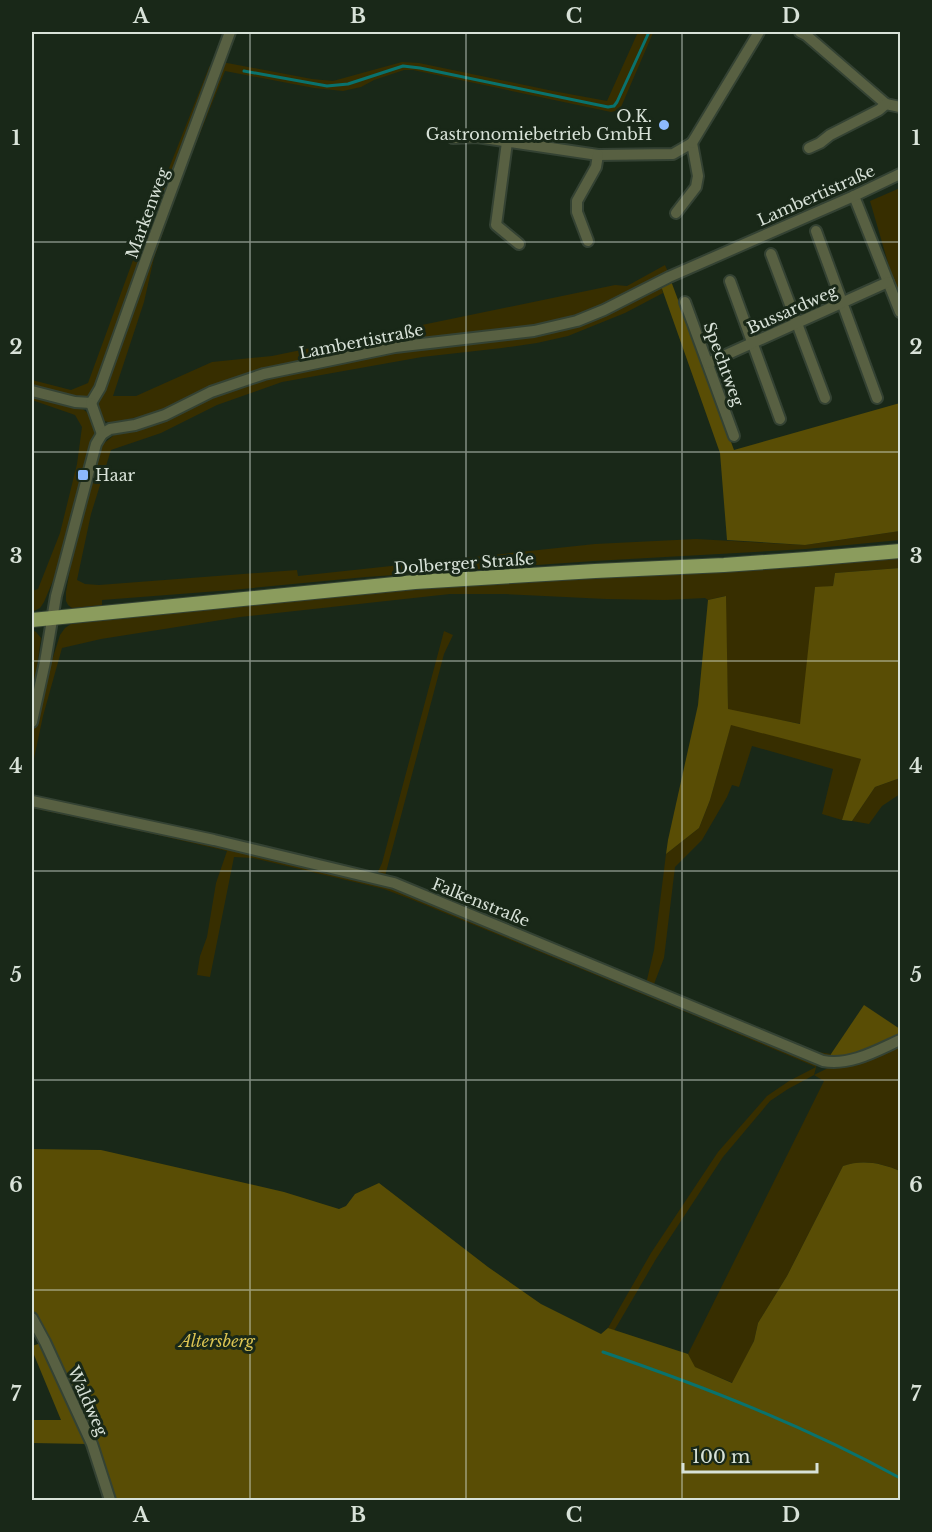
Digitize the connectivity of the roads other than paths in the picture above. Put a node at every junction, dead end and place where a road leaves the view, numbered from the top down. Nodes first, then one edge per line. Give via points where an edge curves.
1 (230, 32) edge
2 (759, 32) edge
3 (800, 32) edge
4 (886, 104) junction
5 (900, 107) edge
6 (453, 138) dead end
7 (507, 142) junction
8 (692, 143) junction
9 (809, 148) dead end
10 (598, 155) junction
11 (900, 174) edge
12 (854, 196) junction
13 (676, 213) dead end
14 (816, 231) dead end
15 (588, 241) dead end
16 (519, 244) dead end
17 (771, 254) dead end
18 (729, 281) dead end
19 (888, 282) junction
20 (685, 302) dead end
21 (843, 303) junction
22 (900, 312) edge
23 (797, 323) junction
24 (752, 343) junction
25 (708, 363) junction
26 (32, 391) edge
27 (825, 398) dead end
28 (877, 398) dead end
29 (90, 403) junction
30 (780, 418) dead end
31 (102, 434) junction
32 (734, 436) dead end
33 (900, 551) edge
34 (52, 618) junction
35 (32, 620) edge
36 (32, 722) edge
37 (32, 801) edge
38 (900, 1040) edge
39 (32, 1318) edge
40 (110, 1500) edge

1 - 29 street, Markenweg via 100,388
2 - 8 street
3 - 4 street
4 - 5 street
4 - 9 street
6 - 7 street
7 - 10 street
7 - 16 street via 496,225
8 - 10 street via 673,154
8 - 13 street via 696,187
10 - 15 street via 578,201 577,212
11 - 12 street, Lambertistraße
12 - 19 street
12 - 31 street, Lambertistraße via 577,321 534,332 395,348 264,374 211,392 165,415
14 - 21 street
17 - 23 street
18 - 24 street
19 - 21 street, Bussardweg
19 - 22 street
20 - 25 street, Spechtweg
21 - 23 street, Bussardweg
21 - 28 street
23 - 24 street, Bussardweg
23 - 27 street
24 - 25 street, Bussardweg
24 - 30 street
25 - 32 street, Spechtweg
26 - 29 street
29 - 31 street
31 - 34 street via 96,444
33 - 34 main road, Dolberger Straße via 415,582
34 - 35 main road, Dolberger Straße
34 - 36 street
37 - 38 street, Falkenstraße via 394,883 823,1061 852,1060
39 - 40 street, Waldweg via 92,1444

